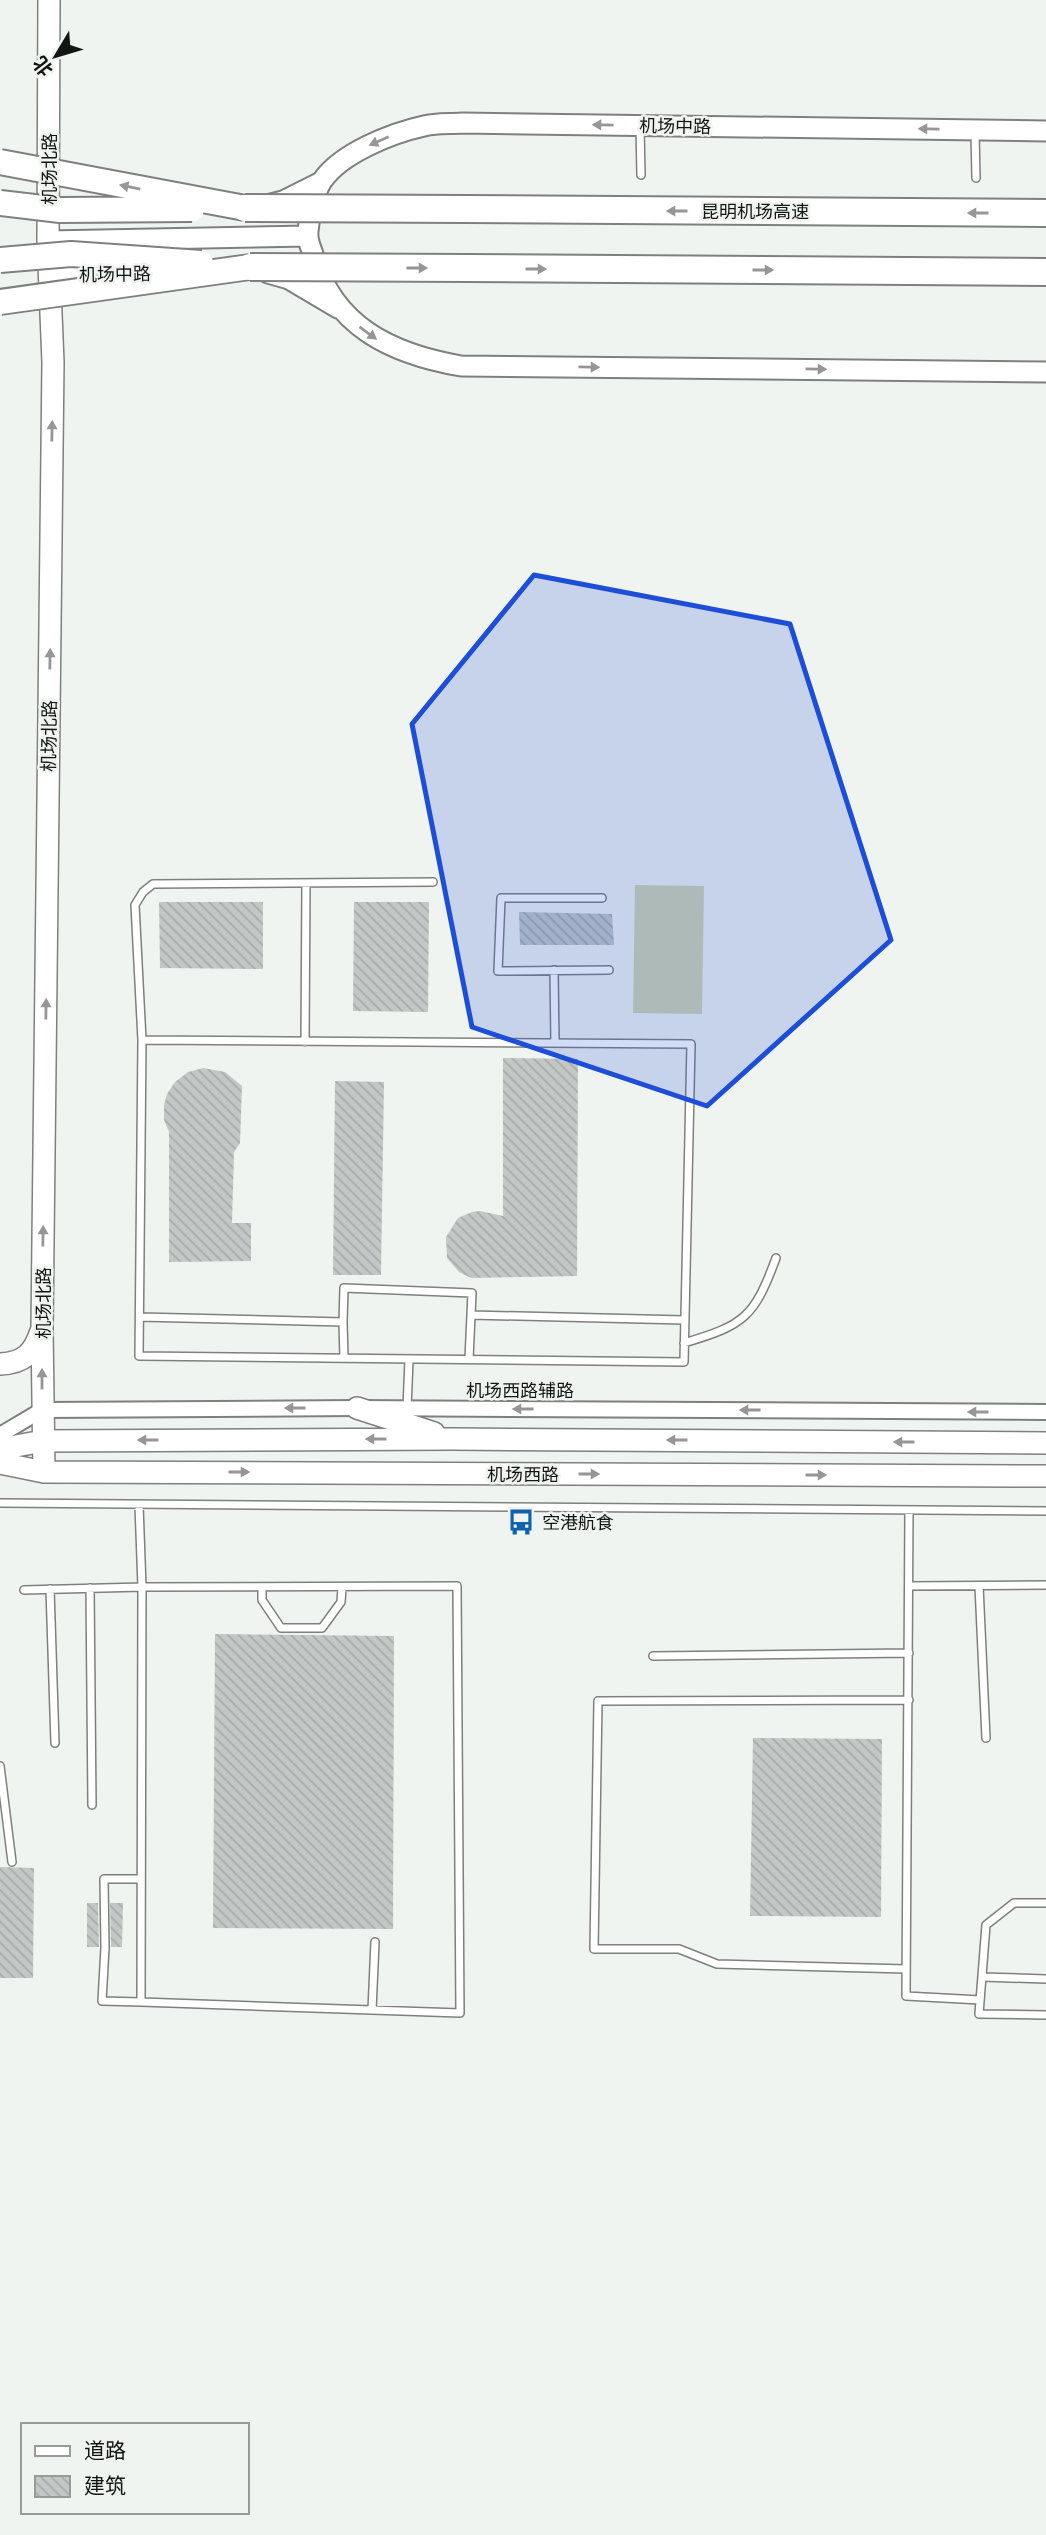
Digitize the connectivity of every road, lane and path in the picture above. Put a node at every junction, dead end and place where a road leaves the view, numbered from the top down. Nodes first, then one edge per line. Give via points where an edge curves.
1 (49, 0) edge
2 (640, 125) junction
3 (975, 130) junction
4 (1046, 131) edge
5 (0, 162) edge
6 (641, 175) dead end
7 (976, 177) dead end
8 (321, 182) junction
9 (0, 203) edge
10 (49, 208) junction
11 (245, 208) junction
12 (1046, 214) edge
13 (308, 236) junction
14 (48, 241) junction
15 (0, 260) edge
16 (250, 267) junction
17 (1046, 272) edge
18 (50, 275) junction
19 (0, 302) edge
20 (339, 309) junction
21 (1046, 372) edge
22 (433, 882) dead end
23 (306, 883) junction
24 (602, 898) dead end
25 (554, 970) junction
26 (609, 970) dead end
27 (142, 1040) junction
28 (306, 1042) junction
29 (555, 1043) junction
30 (776, 1258) dead end
31 (471, 1315) junction
32 (140, 1317) junction
33 (684, 1320) junction
34 (343, 1322) junction
35 (42, 1329) junction
36 (684, 1343) junction
37 (344, 1358) junction
38 (470, 1359) junction
39 (409, 1360) junction
40 (0, 1364) edge
41 (357, 1408) junction
42 (407, 1408) junction
43 (42, 1410) junction
44 (1046, 1412) edge
45 (0, 1435) edge
46 (452, 1439) junction
47 (43, 1441) junction
48 (1046, 1443) edge
49 (0, 1449) edge
50 (0, 1463) edge
51 (44, 1472) junction
52 (1007, 1475) junction
53 (1046, 1476) edge
54 (1046, 1490) edge
55 (0, 1503) edge
56 (139, 1505) junction
57 (909, 1510) junction
58 (1046, 1511) edge
59 (1046, 1585) edge
60 (910, 1586) junction
61 (979, 1586) junction
62 (142, 1587) junction
63 (262, 1587) junction
64 (89, 1588) junction
65 (342, 1588) junction
66 (50, 1589) junction
67 (24, 1590) dead end
68 (909, 1653) junction
69 (653, 1656) dead end
70 (909, 1700) junction
71 (986, 1738) dead end
72 (55, 1742) dead end
73 (0, 1766) edge
74 (92, 1805) dead end
75 (12, 1862) dead end
76 (142, 1880) junction
77 (1046, 1903) edge
78 (375, 1942) dead end
79 (906, 1969) junction
80 (982, 1978) junction
81 (1046, 1979) edge
82 (980, 2000) junction
83 (141, 2002) junction
84 (372, 2010) junction
85 (1046, 2015) edge

1 - 10 main road, 机场北路
3 -> 2 street, 机场中路
2 - 6 lane
2 -> 8 street, 机场中路 via 427,125 368,146 340,163
3 - 4 street, 机场中路
3 - 7 lane
11 -> 5 highway, bridge
8 - 10 street, 机场中路 via 263,206
8 - 13 street, 机场中路
9 - 11 highway, bridge via 61,211
10 - 14 main road, 机场北路
12 -> 11 highway, 昆明机场高速, bridge
13 - 14 street, 机场中路
13 - 20 street, 机场中路 via 317,269
14 - 18 main road, 机场北路
15 - 16 highway, bridge via 71,254
16 -> 17 highway, bridge
16 - 19 highway, bridge
18 - 20 street, 机场中路 via 263,272 289,279
35 -> 18 main road, 机场北路 via 53,362
20 -> 21 street, 机场中路 via 378,340 429,360 461,366
22 - 23 lane
23 - 27 lane via 153,884 143,892 135,905
23 - 28 lane
24 - 25 lane via 501,898 498,971
25 - 26 lane
25 - 29 lane
27 - 28 lane
27 - 32 lane
28 - 29 lane
29 - 33 lane via 691,1044
30 - 36 lane via 763,1293 741,1321
31 - 33 lane
31 - 34 lane via 472,1293 344,1288
31 - 38 lane
32 - 34 lane
32 - 37 lane via 139,1356
33 - 36 lane
34 - 37 lane
35 - 40 main road via 36,1347 21,1360
43 -> 35 main road, 机场北路
36 - 38 lane via 684,1362
37 - 39 lane
38 - 39 lane
39 - 42 lane
41 - 42 street, 机场西路辅路
41 -> 43 street, 机场西路辅路
41 - 46 main road
44 -> 42 street, 机场西路辅路
43 - 45 street
43 - 47 main road, 机场北路
46 -> 47 main road, 机场西路
48 -> 46 main road, 机场西路
47 - 49 main road, 机场西路
47 - 51 main road, 机场北路
50 - 51 main road, 机场西路
51 -> 52 main road, 机场西路
52 - 53 main road, 机场西路
52 - 54 main road
55 - 56 lane
56 - 57 lane
56 - 62 lane
57 - 58 lane
57 - 60 lane
59 - 61 lane
60 - 61 lane
60 - 68 lane
61 - 71 lane
62 - 63 lane
62 - 64 lane
62 - 76 lane
63 - 65 lane
63 - 65 lane via 262,1600 281,1628 323,1628 341,1602
64 - 66 lane
64 - 74 lane
65 - 84 lane via 457,1586 460,2013
66 - 67 lane
66 - 72 lane
68 - 69 lane
68 - 70 lane
70 - 79 lane
70 - 79 lane via 598,1701 594,1949 679,1949 717,1964
73 - 75 lane
76 - 83 lane
76 - 83 lane via 104,1879 102,2001
77 - 80 lane via 1014,1903 986,1925
78 - 84 lane
79 - 82 lane via 905,1996
80 - 81 lane
80 - 82 lane
82 - 85 lane via 979,2014
83 - 84 lane

